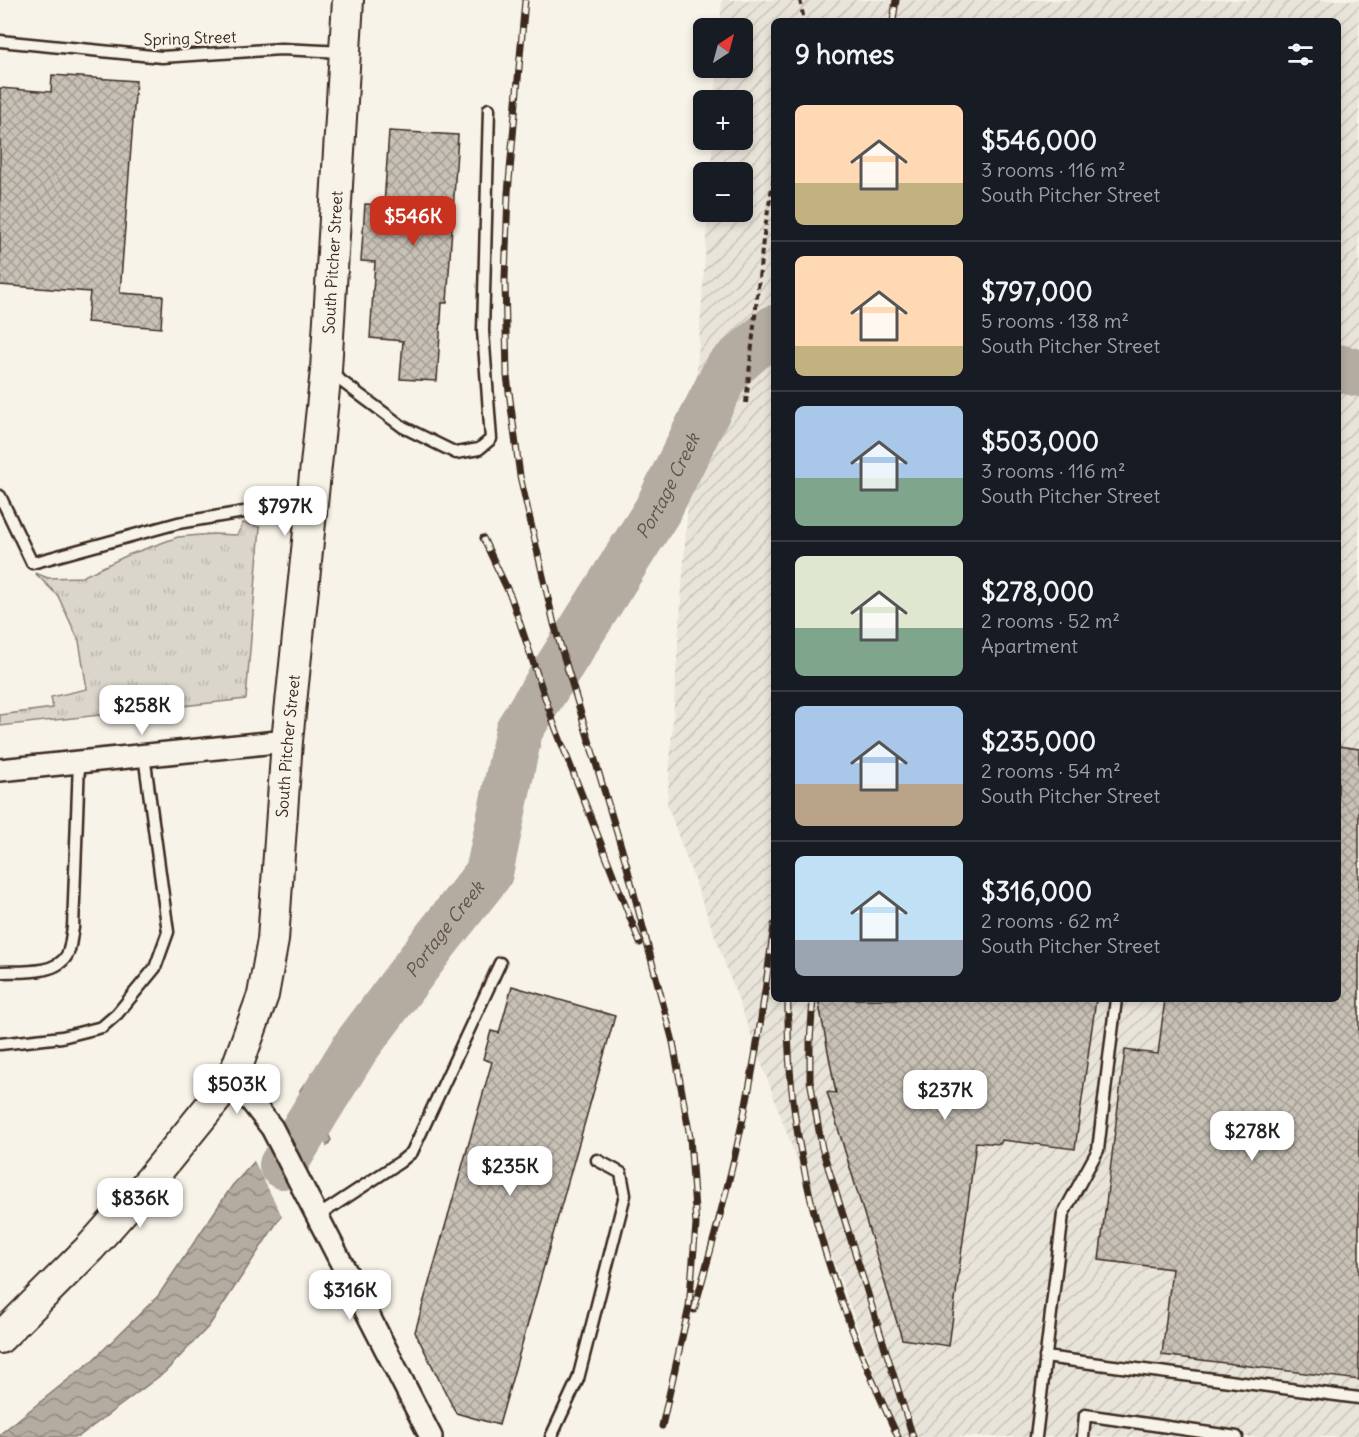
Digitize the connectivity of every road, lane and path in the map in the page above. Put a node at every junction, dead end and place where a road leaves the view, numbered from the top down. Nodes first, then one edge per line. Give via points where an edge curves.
1 (348, 0) edge
2 (800, 0) edge
3 (803, 18) edge
4 (0, 41) edge
5 (345, 52) junction
6 (489, 109) dead end
7 (771, 193) edge
8 (327, 370) junction
9 (746, 403) dead end
10 (0, 496) edge
11 (311, 519) junction
12 (287, 741) junction
13 (144, 755) junction
14 (79, 761) junction
15 (0, 770) edge
16 (501, 963) dead end
17 (0, 972) edge
18 (1116, 1002) edge
19 (0, 1044) edge
20 (233, 1078) junction
21 (597, 1160) dead end
22 (318, 1216) junction
23 (0, 1338) edge
24 (1045, 1358) junction
25 (1359, 1398) edge
26 (431, 1437) edge
27 (551, 1437) edge
28 (1036, 1437) edge
29 (1083, 1437) edge
30 (1237, 1437) edge

1 - 5 main road, South Pitcher Street
2 - 3 path
4 - 5 lane, Spring Street via 162,57 281,50
5 - 8 main road, South Pitcher Street
6 - 8 lane via 483,331 490,439 479,449 456,453 403,427
7 - 9 path
8 - 11 main road, South Pitcher Street
10 - 11 lane via 32,563 178,523 244,512
11 - 12 main road, South Pitcher Street
12 - 13 street
12 - 20 main road, South Pitcher Street via 273,940 263,995
13 - 14 street
13 - 19 lane via 168,932 155,968 102,1027 62,1037
14 - 15 street
14 - 17 lane via 73,928 68,953 61,964 39,970
16 - 22 lane via 412,1152
18 - 24 lane via 1098,1150 1063,1214
20 - 22 street via 272,1128
20 - 23 main road, South Pitcher Street via 90,1248
21 - 27 lane via 621,1173 625,1195 578,1378
22 - 26 street
24 - 25 lane
24 - 28 lane
29 - 30 lane via 1085,1415

